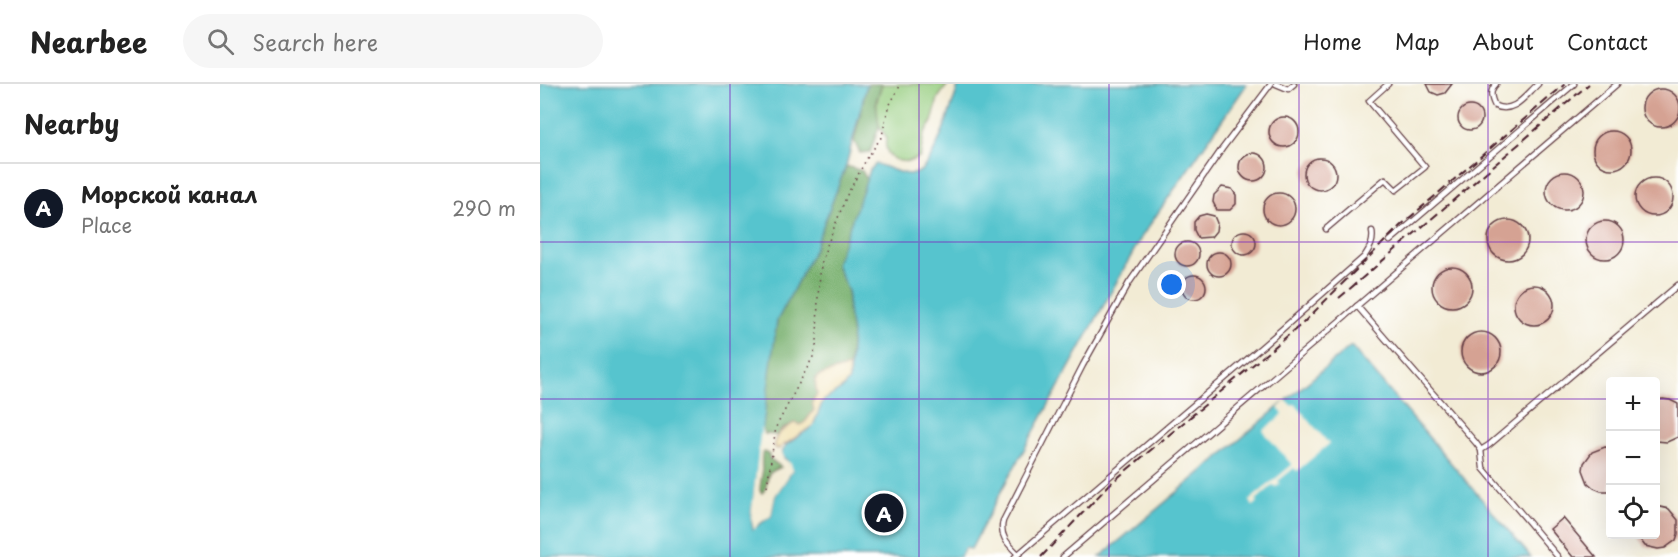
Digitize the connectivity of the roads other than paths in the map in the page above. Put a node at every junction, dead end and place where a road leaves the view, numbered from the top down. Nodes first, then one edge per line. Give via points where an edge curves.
1 (1271, 84) edge
2 (1276, 84) edge
3 (1294, 84) edge
4 (1388, 84) edge
5 (1496, 84) edge
6 (1538, 84) edge
7 (1574, 84) edge
8 (1617, 84) edge
9 (1326, 229) dead end
10 (1372, 231) dead end
11 (1390, 242) dead end
12 (1678, 285) edge
13 (1357, 306) junction
14 (1480, 450) junction
15 (1016, 556) edge
16 (1064, 557) edge
17 (1558, 557) edge

1 - 15 lane via 1130,283 1083,365 1003,521 1003,536
2 - 3 lane via 1288,89
4 - 9 lane via 1369,101 1425,167 1396,190 1385,179
5 - 6 lane via 1491,98 1503,110 1512,108
7 - 11 lane
8 - 13 lane
10 - 15 lane via 1370,248 1364,257
12 - 14 lane
13 - 14 lane
13 - 16 lane
14 - 17 lane via 1484,468

